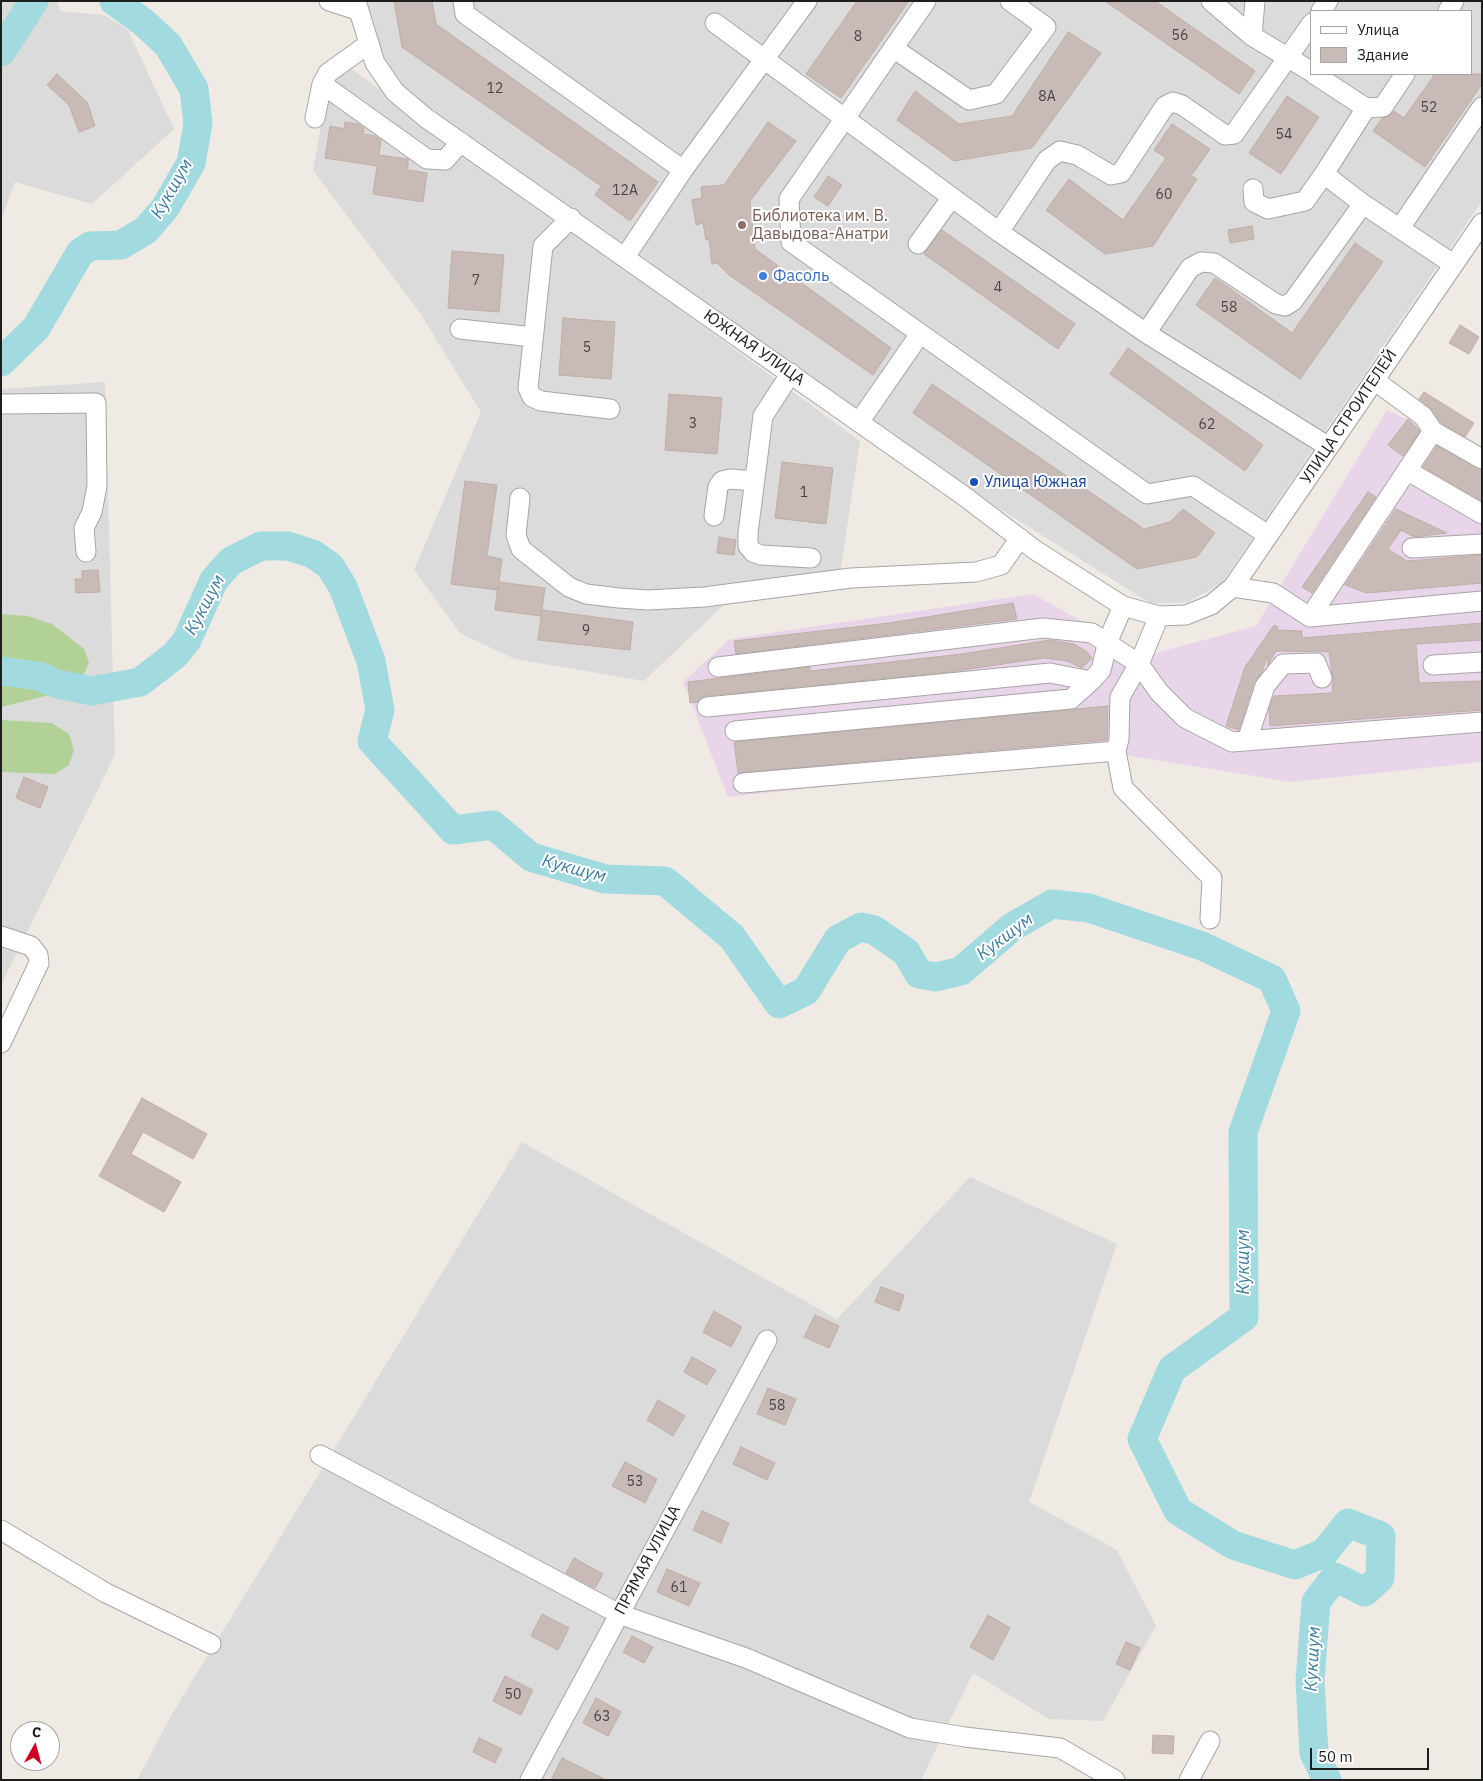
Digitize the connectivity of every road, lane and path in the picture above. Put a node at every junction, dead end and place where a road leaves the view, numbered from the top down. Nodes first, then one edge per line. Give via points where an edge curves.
1 (329, 1) edge
2 (463, 1) edge
3 (807, 1) edge
4 (926, 1) edge
5 (1010, 1) edge
6 (1211, 1) edge
7 (1255, 1) edge
8 (356, 6) edge
9 (715, 23) dead end
10 (1310, 26) edge
11 (1252, 36) junction
12 (367, 45) junction
13 (894, 48) junction
14 (1288, 56) junction
15 (765, 59) junction
16 (1310, 71) edge
17 (1316, 75) edge
18 (1404, 75) edge
19 (322, 84) junction
20 (1482, 107) edge
21 (1366, 108) junction
22 (315, 118) dead end
23 (847, 118) junction
24 (461, 142) junction
25 (683, 170) junction
26 (1324, 174) junction
27 (1253, 189) dead end
28 (952, 197) junction
29 (1363, 204) junction
30 (571, 218) junction
31 (1482, 223) edge
32 (1400, 228) junction
33 (999, 232) junction
34 (918, 244) dead end
35 (625, 257) junction
36 (1453, 264) junction
37 (460, 329) dead end
38 (920, 334) junction
39 (1146, 334) junction
40 (533, 337) junction
41 (791, 374) junction
42 (1374, 380) junction
43 (1, 404) edge
44 (610, 409) dead end
45 (860, 422) junction
46 (1433, 431) junction
47 (1328, 447) junction
48 (1482, 459) edge
49 (1408, 471) junction
50 (754, 481) junction
51 (520, 498) dead end
52 (1482, 514) edge
53 (714, 516) dead end
54 (1268, 535) junction
55 (1020, 538) junction
56 (1482, 544) edge
57 (1412, 548) dead end
58 (86, 552) dead end
59 (811, 558) dead end
60 (1233, 587) junction
61 (1482, 602) edge
62 (1211, 605) joint
63 (1123, 606) junction
64 (1159, 616) junction
65 (1310, 617) junction
66 (1108, 641) junction
67 (1482, 662) edge
68 (1139, 664) junction
69 (1433, 665) dead end
70 (718, 667) dead end
71 (1322, 678) dead end
72 (1091, 681) junction
73 (707, 707) dead end
74 (1482, 722) edge
75 (735, 731) dead end
76 (1247, 741) junction
77 (1116, 751) junction
78 (743, 783) dead end
79 (1210, 919) dead end
80 (1, 936) edge
81 (1, 1043) edge
82 (767, 1340) dead end
83 (320, 1455) dead end
84 (1, 1530) edge
85 (619, 1614) junction
86 (211, 1644) dead end
87 (1210, 1741) dead end
88 (530, 1780) edge
89 (1115, 1780) edge
90 (1190, 1780) edge

1 - 8 street
2 - 25 street via 465,14
3 - 15 street
4 - 13 street
5 - 13 street via 1046,27 996,94 969,100
6 - 11 street
7 - 11 street
8 - 12 street, ЮЖНАЯ УЛИЦА
9 - 15 street
10 - 14 street
11 - 14 street
12 - 19 street via 328,73
12 - 24 street, ЮЖНАЯ УЛИЦА via 375,63 396,92
13 - 23 street
14 - 16 street
14 - 33 street via 1234,134 1225,135 1182,105 1172,102 1165,106 1121,173 1111,175 1077,155 1060,151 1047,160
15 - 23 street
15 - 25 street
17 - 21 street
18 - 21 street via 1383,107
19 - 22 street
19 - 24 street via 427,159 445,160
20 - 32 street
21 - 26 street
23 - 28 street
23 - 38 street via 789,199 791,242
24 - 30 street, ЮЖНАЯ УЛИЦА
25 - 35 street
26 - 27 street via 1305,201 1277,207 1268,208 1254,202
26 - 29 street
28 - 33 street
28 - 34 street
29 - 32 street
29 - 39 street via 1293,301 1285,306 1276,304 1214,264 1200,262 1190,268
30 - 35 street, ЮЖНАЯ УЛИЦА
30 - 40 street via 543,246
31 - 36 street, УЛИЦА СТРОИТЕЛЕЙ
32 - 36 street
33 - 39 street
35 - 41 street, ЮЖНАЯ УЛИЦА
36 - 42 street, УЛИЦА СТРОИТЕЛЕЙ
37 - 40 street
38 - 45 street
38 - 54 street via 1147,494 1193,486
39 - 47 street
40 - 44 street via 528,388 532,397 540,401
41 - 45 street, ЮЖНАЯ УЛИЦА
41 - 50 street via 763,416
42 - 46 street via 1423,416
42 - 47 street, УЛИЦА СТРОИТЕЛЕЙ
43 - 58 street via 96,403 97,486 92,512 84,528
45 - 55 street, ЮЖНАЯ УЛИЦА
46 - 48 street
46 - 49 street
47 - 54 street, УЛИЦА СТРОИТЕЛЕЙ
49 - 52 street
49 - 65 street
50 - 53 street via 722,481 718,487
50 - 59 street via 748,546 761,555
51 - 55 street via 516,535 521,549 569,588 586,594 619,598 704,597 851,578 976,572 1001,565
54 - 60 street, УЛИЦА СТРОИТЕЛЕЙ
55 - 63 street, ЮЖНАЯ УЛИЦА
56 - 57 street
60 - 62 street, УЛИЦА СТРОИТЕЛЕЙ
60 - 65 street via 1273,593
61 - 65 street
62 - 64 street, ЮЖНАЯ УЛИЦА via 1186,615
63 - 64 street, ЮЖНАЯ УЛИЦА
63 - 66 street
64 - 68 street
66 - 68 street
66 - 70 street via 1092,633 1043,628
66 - 72 street via 1101,670
67 - 69 street
68 - 76 street via 1159,692 1185,718 1232,742
68 - 77 street via 1120,697
71 - 76 street via 1316,663 1283,664 1265,686
72 - 73 street via 1050,673
72 - 75 street via 1071,699
74 - 76 street
77 - 78 street
77 - 79 street via 1123,788 1212,878
80 - 81 street via 31,946 38,955 39,963
82 - 85 street, ПРЯМАЯ УЛИЦА
83 - 85 street
84 - 86 street via 106,1594
85 - 88 street, ПРЯМАЯ УЛИЦА
85 - 89 street via 746,1658 910,1728 1060,1748
87 - 90 street

